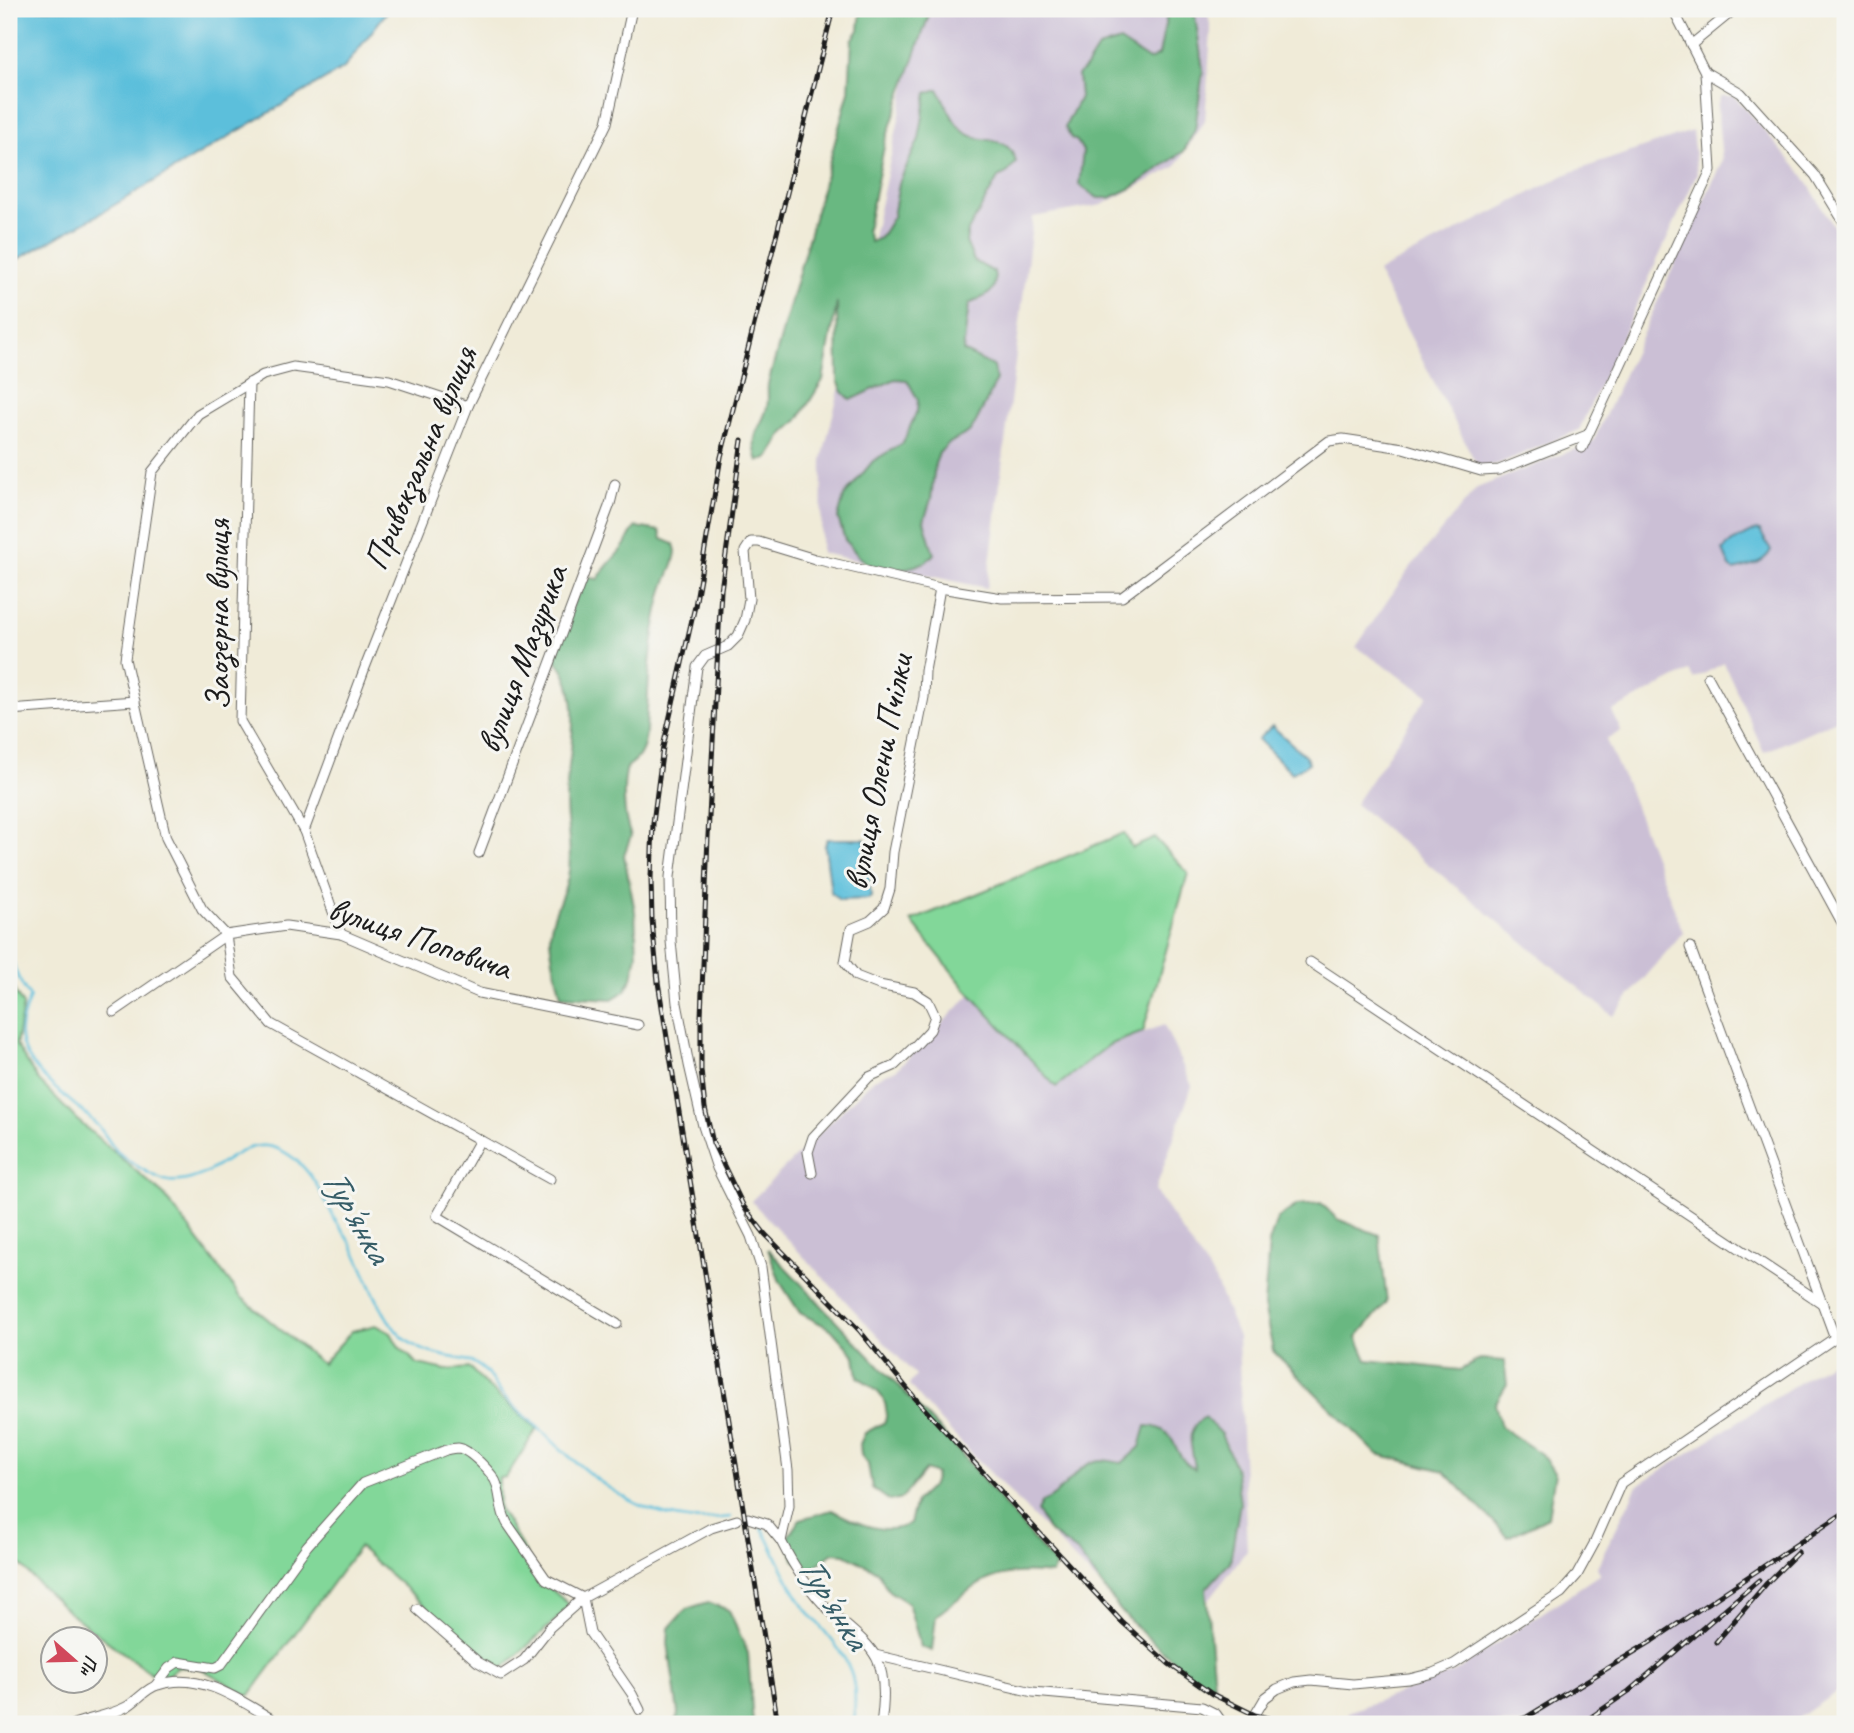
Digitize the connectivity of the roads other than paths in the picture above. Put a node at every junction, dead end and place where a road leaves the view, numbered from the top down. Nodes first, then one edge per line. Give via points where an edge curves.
1 (632, 9) edge
2 (1673, 9) edge
3 (1735, 9) edge
4 (1691, 45) junction
5 (1705, 72) junction
6 (1845, 224) edge
7 (249, 383) junction
8 (468, 406) junction
9 (1587, 435) junction
10 (1582, 449) dead end
11 (615, 484) dead end
12 (940, 588) junction
13 (1708, 677) dead end
14 (135, 701) junction
15 (9, 710) edge
16 (304, 831) junction
17 (480, 853) dead end
18 (1845, 928) edge
19 (341, 934) junction
20 (226, 935) junction
21 (1690, 947) dead end
22 (1310, 962) dead end
23 (114, 1012) dead end
24 (638, 1024) dead end
25 (480, 1140) junction
26 (812, 1173) dead end
27 (550, 1179) dead end
28 (1823, 1304) junction
29 (617, 1324) dead end
30 (1845, 1331) edge
31 (1835, 1338) junction
32 (748, 1518) dead end
33 (737, 1520) dead end
34 (780, 1541) junction
35 (583, 1598) junction
36 (417, 1609) dead end
37 (875, 1655) junction
38 (156, 1685) junction
39 (639, 1710) dead end
40 (270, 1718) dead end
41 (74, 1724) edge
42 (881, 1724) edge
43 (1223, 1724) edge
44 (1254, 1724) edge

1 - 8 street, Привокзальна вулиця via 607,123
2 - 4 street
3 - 4 street
4 - 5 street
5 - 6 street via 1741,93 1815,175
5 - 9 street via 1711,170
7 - 8 street via 293,368 389,380
7 - 14 street via 198,414 152,472 125,659
7 - 16 street, Заозерна вулиця via 240,721
8 - 16 street, Привокзальна вулиця
9 - 10 street
9 - 12 street via 1500,470 1482,471 1404,448 1329,441 1122,597 1002,598
11 - 17 street, вулиця Мазурика
12 - 26 street, вулиця Олени Пчілки via 890,889 884,908 851,929 845,962 856,976 921,996 935,1016 930,1030 915,1046 894,1066 869,1077 813,1137 808,1152
12 - 34 street via 751,542 745,551 749,599 738,636 705,656 697,667 691,699 670,877 677,1003 703,1126 761,1267 788,1470 789,1506
13 - 18 street
14 - 15 street
14 - 20 street via 166,838 202,909
16 - 19 street
19 - 20 street, вулиця Поповича via 286,926
19 - 24 street, вулиця Поповича via 479,993
20 - 23 street, вулиця Поповича
20 - 25 street via 232,977 271,1024
21 - 28 street
22 - 28 street
25 - 27 street
25 - 29 street via 437,1216
28 - 31 street
30 - 31 street
31 - 44 street via 1621,1483 1577,1575 1560,1593 1454,1664 1409,1679 1353,1684 1294,1682 1265,1698
32 - 34 street via 767,1524
33 - 35 street via 710,1528
34 - 37 street via 804,1582
35 - 36 street via 550,1627 524,1660 501,1675 478,1662
35 - 38 street via 546,1579 502,1513 496,1480 466,1450 446,1450 363,1483 307,1546 221,1665 178,1662
35 - 39 street via 590,1633
37 - 42 street via 884,1706
37 - 43 street via 1033,1692 1202,1707
38 - 40 street via 217,1687
38 - 41 street via 125,1708

